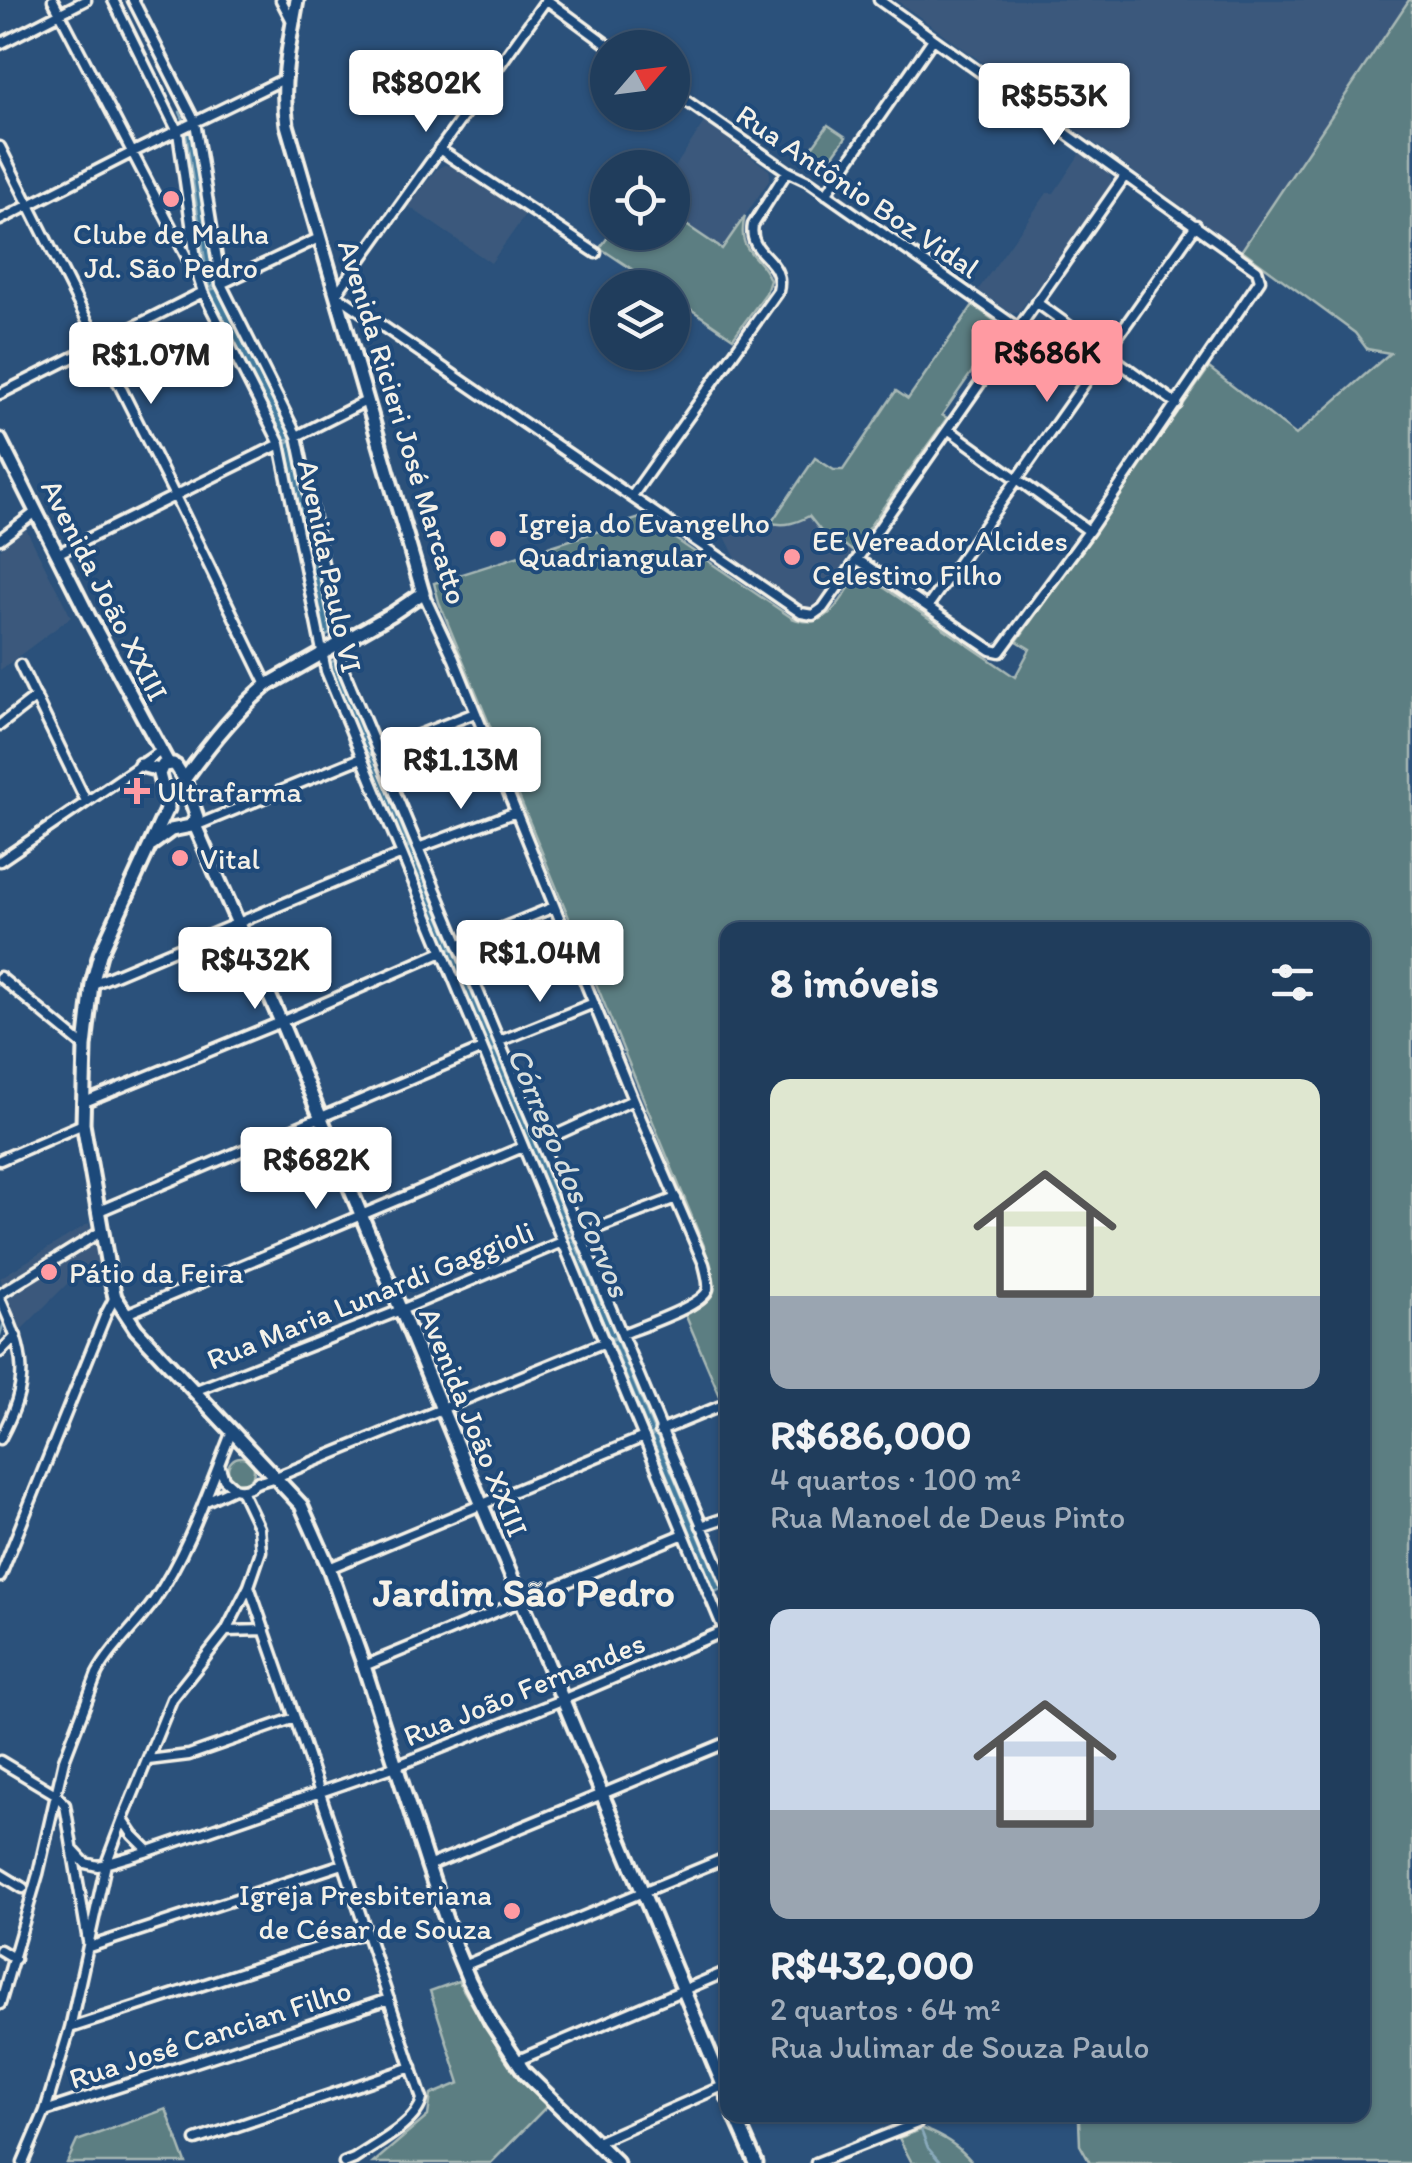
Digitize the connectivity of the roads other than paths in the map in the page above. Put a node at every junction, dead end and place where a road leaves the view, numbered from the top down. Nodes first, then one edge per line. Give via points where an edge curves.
1 (53, 0) edge
2 (86, 0) edge
3 (112, 0) edge
4 (133, 0) edge
5 (281, 0) edge
6 (298, 0) edge
7 (547, 0) edge
8 (879, 0) edge
9 (60, 14) junction
10 (293, 23) junction
11 (590, 32) edge
12 (933, 39) junction
13 (0, 44) edge
14 (284, 80) junction
15 (690, 104) edge
16 (195, 122) junction
17 (178, 132) junction
18 (0, 146) edge
19 (440, 149) junction
20 (133, 152) junction
21 (787, 171) junction
22 (1124, 176) junction
23 (826, 194) junction
24 (30, 206) junction
25 (0, 220) edge
26 (1196, 225) junction
27 (319, 238) junction
28 (596, 254) dead end
29 (198, 280) junction
30 (221, 284) junction
31 (202, 292) junction
32 (337, 294) junction
33 (1036, 302) junction
34 (1018, 328) junction
35 (98, 344) junction
36 (1107, 352) junction
37 (0, 394) edge
38 (368, 400) junction
39 (1177, 404) junction
40 (948, 429) junction
41 (297, 436) junction
42 (0, 440) edge
43 (280, 444) junction
44 (1017, 479) junction
45 (176, 496) junction
46 (632, 496) junction
47 (36, 512) junction
48 (1089, 531) junction
49 (0, 538) edge
50 (57, 554) junction
51 (858, 559) junction
52 (423, 593) junction
53 (928, 606) junction
54 (339, 644) junction
55 (322, 654) junction
56 (20, 665) dead end
57 (267, 684) junction
58 (36, 697) junction
59 (476, 713) junction
60 (0, 725) edge
61 (208, 746) junction
62 (377, 750) junction
63 (361, 758) junction
64 (166, 763) junction
65 (140, 764) joint
66 (184, 780) junction
67 (86, 801) junction
68 (168, 806) junction
69 (516, 812) junction
70 (191, 825) junction
71 (151, 844) junction
72 (418, 848) junction
73 (402, 854) junction
74 (0, 861) edge
75 (554, 907) junction
76 (238, 924) junction
77 (460, 945) junction
78 (442, 952) junction
79 (0, 976) edge
80 (92, 984) junction
81 (594, 1003) junction
82 (281, 1022) junction
83 (500, 1041) junction
84 (85, 1047) junction
85 (482, 1049) junction
86 (633, 1100) junction
87 (82, 1103) junction
88 (320, 1116) junction
89 (83, 1124) junction
90 (541, 1142) junction
91 (523, 1147) junction
92 (0, 1160) edge
93 (676, 1198) junction
94 (98, 1211) junction
95 (360, 1214) junction
96 (102, 1231) junction
97 (579, 1235) junction
98 (562, 1242) junction
99 (0, 1296) edge
100 (115, 1296) junction
101 (401, 1310) junction
102 (125, 1314) junction
103 (622, 1334) junction
104 (16, 1336) junction
105 (605, 1342) junction
106 (0, 1352) edge
107 (194, 1391) junction
108 (720, 1407) edge
109 (441, 1408) junction
110 (660, 1431) junction
111 (232, 1432) junction
112 (644, 1437) junction
113 (0, 1439) edge
114 (218, 1464) junction
115 (272, 1472) junction
116 (237, 1489) junction
117 (204, 1502) junction
118 (480, 1504) junction
119 (720, 1519) edge
120 (701, 1526) junction
121 (684, 1534) junction
122 (329, 1568) junction
123 (720, 1570) edge
124 (0, 1577) edge
125 (249, 1586) junction
126 (522, 1602) junction
127 (720, 1621) edge
128 (265, 1630) junction
129 (226, 1631) junction
130 (720, 1637) edge
131 (364, 1666) junction
132 (562, 1700) junction
133 (296, 1718) junction
134 (720, 1745) edge
135 (148, 1760) junction
136 (0, 1761) edge
137 (396, 1766) junction
138 (319, 1792) junction
139 (57, 1795) junction
140 (601, 1796) junction
141 (123, 1820) junction
142 (73, 1850) junction
143 (149, 1851) junction
144 (720, 1860) edge
145 (85, 1864) junction
146 (106, 1864) junction
147 (343, 1864) junction
148 (428, 1866) junction
149 (78, 1873) junction
150 (0, 1874) edge
151 (23, 1888) dead end
152 (641, 1893) junction
153 (366, 1932) junction
154 (89, 1947) junction
155 (0, 1950) edge
156 (15, 1959) junction
157 (463, 1966) junction
158 (720, 1973) edge
159 (682, 1988) junction
160 (389, 1999) junction
161 (0, 2004) edge
162 (70, 2028) junction
163 (516, 2061) junction
164 (412, 2066) junction
165 (720, 2075) edge
166 (720, 2091) edge
167 (45, 2111) junction
168 (738, 2122) edge
169 (917, 2123) dead end
170 (196, 2140) dead end
171 (597, 2142) junction
172 (23, 2163) edge
173 (344, 2163) edge
174 (617, 2163) edge
175 (756, 2163) edge
176 (816, 2163) edge

1 - 9 street
2 - 9 street
3 - 17 street, Avenida Paulo VI
4 - 16 street, Avenida Paulo VI
5 - 10 street
6 - 10 street, Avenida Ricieri José Marcatto
7 - 11 street
7 - 19 street
8 - 12 street
9 - 13 street
9 - 20 street
10 - 14 street, Avenida Ricieri José Marcatto
12 - 22 street
12 - 23 street
14 - 16 street
14 - 27 street, Avenida Ricieri José Marcatto via 287,125
15 - 21 street, Rua Antônio Boz Vidal
16 - 17 street
16 - 30 street, Avenida Paulo VI
17 - 20 street
17 - 29 street, Avenida Paulo VI
18 - 24 street
19 - 28 street
19 - 32 street
20 - 24 street
20 - 29 street
21 - 23 street, Rua Antônio Boz Vidal
21 - 46 street via 751,233 779,274 778,291
22 - 26 street
22 - 33 street
23 - 34 street, Rua Antônio Boz Vidal
24 - 25 street
24 - 35 street
26 - 36 street
26 - 39 street via 1260,276
27 - 30 street
27 - 32 street, Avenida Ricieri José Marcatto
29 - 31 street, Avenida Paulo VI
30 - 41 street, Avenida Paulo VI
31 - 35 street
31 - 43 street, Avenida Paulo VI
32 - 38 street, Avenida Ricieri José Marcatto
32 - 46 street
33 - 34 street
33 - 36 street
34 - 40 street
35 - 37 street
35 - 45 street
36 - 39 street
36 - 44 street
38 - 41 street
38 - 52 street, Avenida Ricieri José Marcatto
39 - 48 street
40 - 44 street
40 - 51 street
41 - 54 street, Avenida Paulo VI
42 - 47 street, Avenida João XXIII
43 - 45 street
43 - 55 street, Avenida Paulo VI
44 - 48 street
44 - 53 street
45 - 50 street
45 - 57 street
46 - 51 street via 801,614 823,608
47 - 49 street
47 - 50 street, Avenida João XXIII
48 - 53 street via 997,653
50 - 64 street, Avenida João XXIII
51 - 53 street
52 - 54 street
52 - 59 street, Avenida Ricieri José Marcatto
54 - 55 street
54 - 62 street, Avenida Paulo VI
55 - 57 street
55 - 63 street, Avenida Paulo VI
56 - 58 street
57 - 61 street
58 - 60 street
58 - 67 street
59 - 62 street
59 - 69 street, Avenida Ricieri José Marcatto
61 - 64 street
61 - 66 street
62 - 72 street, Avenida Paulo VI
63 - 70 street
63 - 73 street, Avenida Paulo VI
64 - 65 street
64 - 66 street, Avenida João XXIII
64 - 68 street, Avenida João XXIII
65 - 67 street
66 - 70 street, Avenida João XXIII via 197,815
67 - 74 street
68 - 70 street, Avenida João XXIII via 174,821
68 - 71 street
69 - 72 street
69 - 75 street, Avenida Ricieri José Marcatto
70 - 71 street
70 - 76 street, Avenida João XXIII
71 - 80 street
72 - 77 street, Avenida Paulo VI
73 - 76 street
73 - 78 street, Avenida Paulo VI
75 - 77 street
75 - 81 street, Avenida Ricieri José Marcatto
76 - 80 street
76 - 82 street, Avenida João XXIII
77 - 83 street, Avenida Paulo VI
78 - 82 street
78 - 85 street, Avenida Paulo VI
79 - 84 street
80 - 84 street
81 - 83 street
81 - 86 street, Avenida Ricieri José Marcatto
82 - 87 street
82 - 88 street, Avenida João XXIII
83 - 90 street, Avenida Paulo VI
84 - 87 street
85 - 88 street
85 - 91 street, Avenida Paulo VI
86 - 90 street
86 - 93 street, Avenida Ricieri José Marcatto
87 - 89 street
88 - 94 street
88 - 95 street, Avenida João XXIII
89 - 92 street
89 - 94 street
90 - 97 street, Avenida Paulo VI
91 - 95 street
91 - 98 street, Avenida Paulo VI
93 - 97 street, Rua Maria Lunardi Gaggioli
93 - 103 street, Avenida Ricieri José Marcatto via 704,1264 708,1291
94 - 96 street
95 - 101 street, Avenida João XXIII
95 - 102 street
96 - 99 street
96 - 100 street
97 - 103 street, Avenida Paulo VI
98 - 101 street, Rua Maria Lunardi Gaggioli
98 - 105 street, Avenida Paulo VI
99 - 104 street
100 - 102 street
100 - 124 street
101 - 107 street, Rua Maria Lunardi Gaggioli
101 - 109 street, Avenida João XXIII
102 - 107 street
103 - 110 street, Avenida Paulo VI
104 - 106 street
104 - 113 street via 21,1382
105 - 109 street
105 - 112 street, Avenida Paulo VI
107 - 111 street
108 - 110 street
109 - 115 street
109 - 118 street, Avenida João XXIII
110 - 120 street, Avenida Paulo VI
111 - 114 street
111 - 115 street
112 - 118 street
112 - 121 street, Avenida Paulo VI
114 - 116 street
114 - 117 street
115 - 116 street
115 - 122 street via 301,1505
116 - 117 street
116 - 125 street via 261,1540
117 - 139 street via 154,1602 104,1660
118 - 122 street
118 - 126 street, Avenida João XXIII
119 - 120 street
120 - 123 street, Avenida Paulo VI
121 - 126 street
121 - 127 street, Avenida Paulo VI
122 - 131 street
125 - 128 street
125 - 129 street
126 - 131 street
126 - 132 street, Avenida João XXIII
128 - 129 street
128 - 133 street
129 - 135 street via 172,1699
130 - 132 street, Rua João Fernandes
131 - 137 street
132 - 137 street, Rua João Fernandes
132 - 140 street, Avenida João XXIII
133 - 135 street via 189,1755
133 - 138 street
134 - 140 street
135 - 141 street
136 - 139 street
137 - 138 street, Rua João Fernandes
137 - 148 street
138 - 143 street, Rua João Fernandes
138 - 147 street
139 - 142 street via 68,1814
139 - 156 street
140 - 148 street
140 - 152 street, Avenida João XXIII
141 - 143 street
141 - 146 street
142 - 145 street
142 - 149 street
143 - 146 street, Rua João Fernandes
144 - 152 street
145 - 146 street, Rua João Fernandes
145 - 149 street
146 - 154 street
147 - 153 street
147 - 154 street
148 - 157 street
149 - 154 street
150 - 151 street
152 - 157 street
152 - 159 street, Avenida João XXIII
153 - 160 street
153 - 162 street
154 - 162 street
155 - 156 street
156 - 161 street
157 - 163 street
158 - 159 street
159 - 163 street
159 - 165 street, Avenida João XXIII
160 - 164 street
160 - 167 street, Rua José Cancian Filho
162 - 167 street
163 - 171 street
164 - 170 street
164 - 173 street via 422,2099 415,2116
166 - 171 street
167 - 172 street
168 - 175 street
169 - 176 street
171 - 174 street

